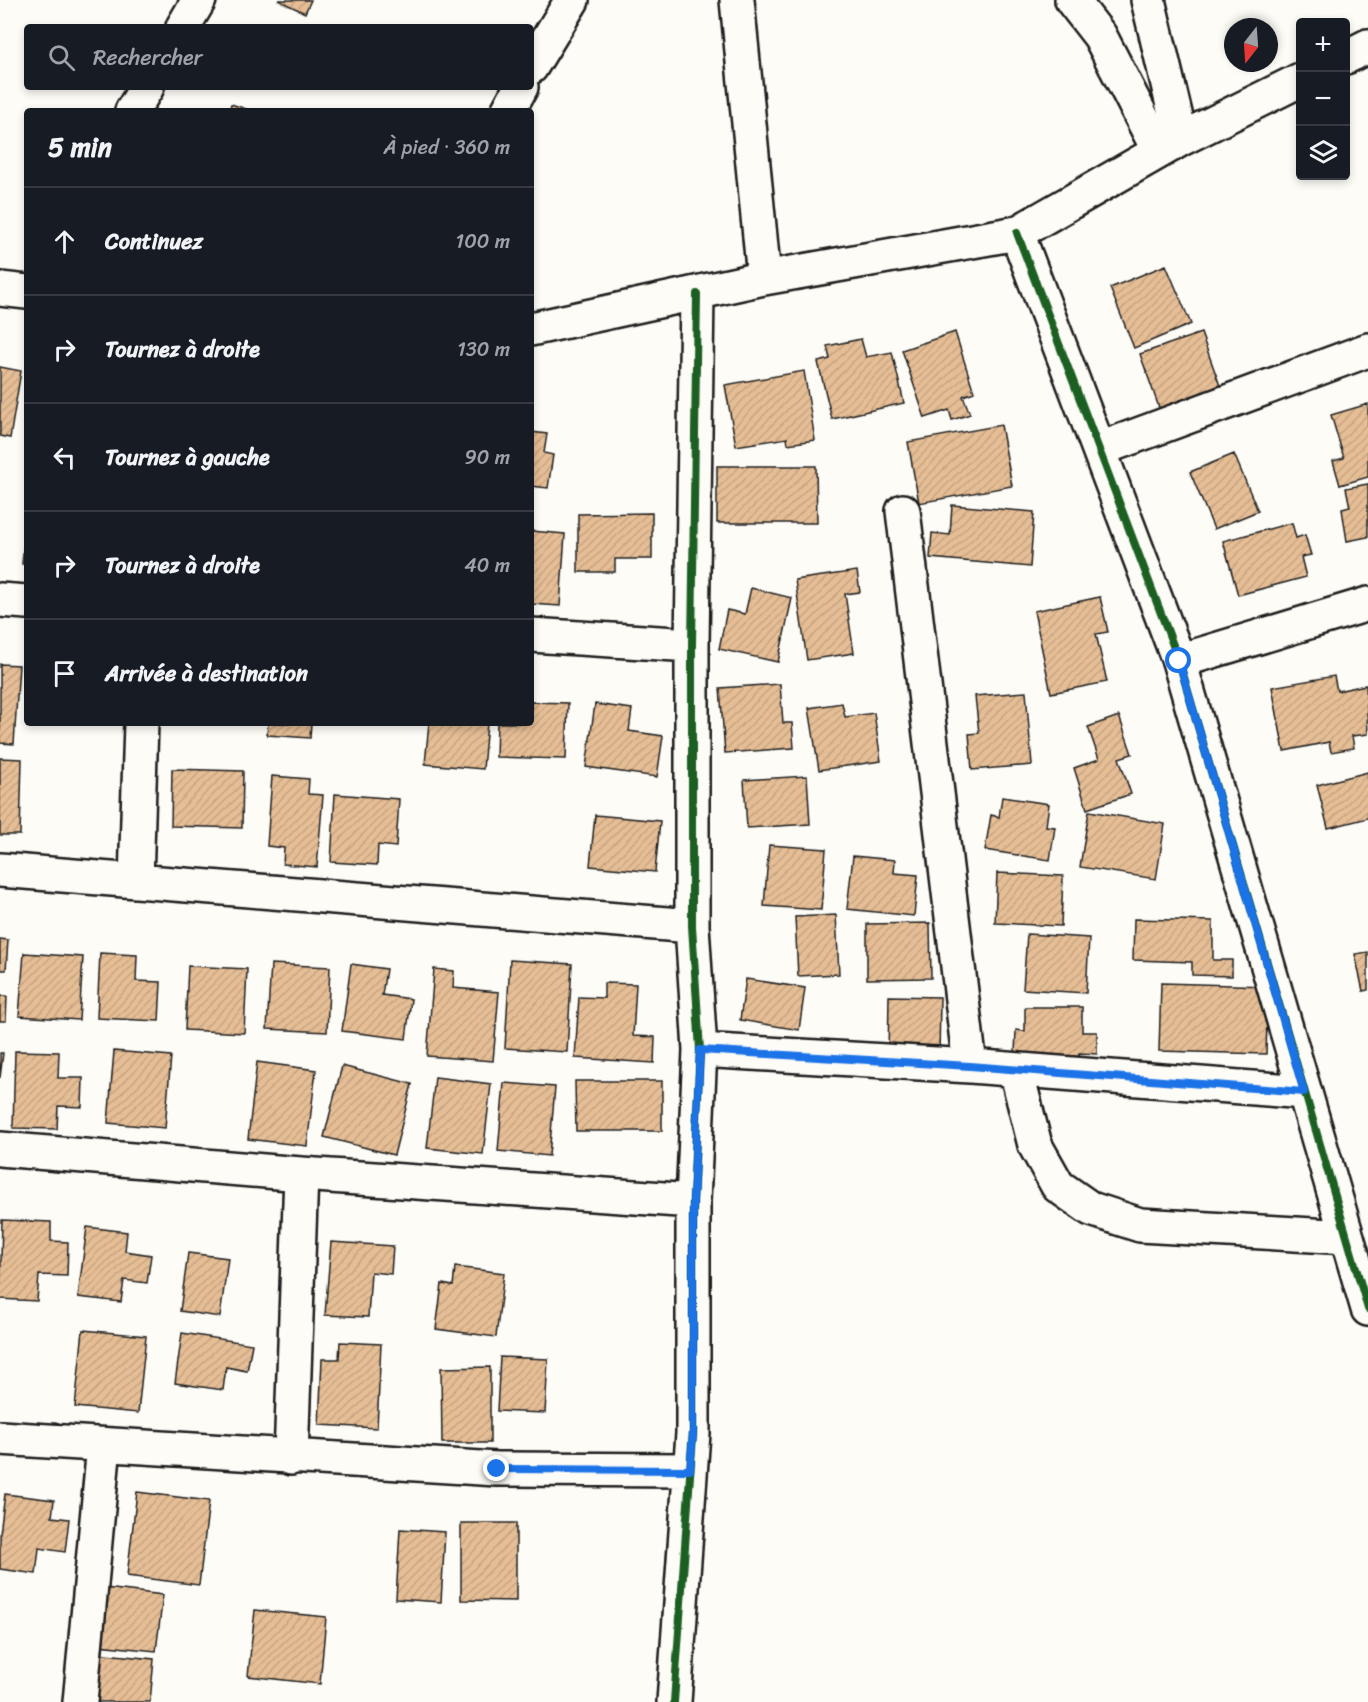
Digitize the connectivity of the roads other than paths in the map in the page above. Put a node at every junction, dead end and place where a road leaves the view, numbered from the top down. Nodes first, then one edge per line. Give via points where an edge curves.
1 (199, 0) edge
2 (572, 0) edge
3 (737, 0) edge
4 (1072, 0) edge
5 (1148, 0) edge
6 (185, 24) edge
7 (1368, 46) edge
8 (1350, 55) edge
9 (534, 62) edge
10 (1296, 82) edge
11 (145, 90) edge
12 (519, 90) edge
13 (134, 108) edge
14 (510, 108) edge
15 (1170, 145) junction
16 (1017, 233) junction
17 (764, 278) junction
18 (696, 294) junction
19 (534, 328) edge
20 (1368, 350) edge
21 (1100, 449) junction
22 (903, 511) dead end
23 (0, 600) edge
24 (24, 603) edge
25 (1368, 604) edge
26 (534, 635) edge
27 (692, 645) junction
28 (1179, 661) junction
29 (141, 726) edge
30 (0, 870) edge
31 (136, 881) junction
32 (692, 926) junction
33 (700, 1050) junction
34 (970, 1066) junction
35 (1016, 1070) junction
36 (1304, 1092) junction
37 (0, 1149) edge
38 (301, 1174) junction
39 (693, 1201) junction
40 (1347, 1237) junction
41 (1368, 1309) edge
42 (0, 1438) edge
43 (104, 1445) junction
44 (291, 1458) junction
45 (690, 1470) junction
46 (80, 1702) edge
47 (674, 1702) edge

1 - 6 street
2 - 9 street
3 - 17 street
4 - 15 street via 1100,36
5 - 15 street
7 - 8 street
10 - 15 street
11 - 13 street
12 - 14 street
15 - 16 street
16 - 17 street
16 - 21 street
17 - 18 street
18 - 19 street
18 - 27 street
20 - 21 street
21 - 28 street
22 - 34 street
23 - 24 street
25 - 28 street
26 - 27 street
27 - 32 street
28 - 36 street
29 - 31 street
30 - 31 street
31 - 32 street
32 - 33 street
33 - 34 street
33 - 39 street
34 - 35 street
35 - 36 street
35 - 40 street via 1035,1145 1058,1186 1091,1209 1140,1225
36 - 40 street
37 - 38 street
38 - 39 street
38 - 44 street
39 - 45 street
40 - 41 street
42 - 43 street
43 - 44 street
43 - 46 street
44 - 45 street via 497,1469
45 - 47 street

